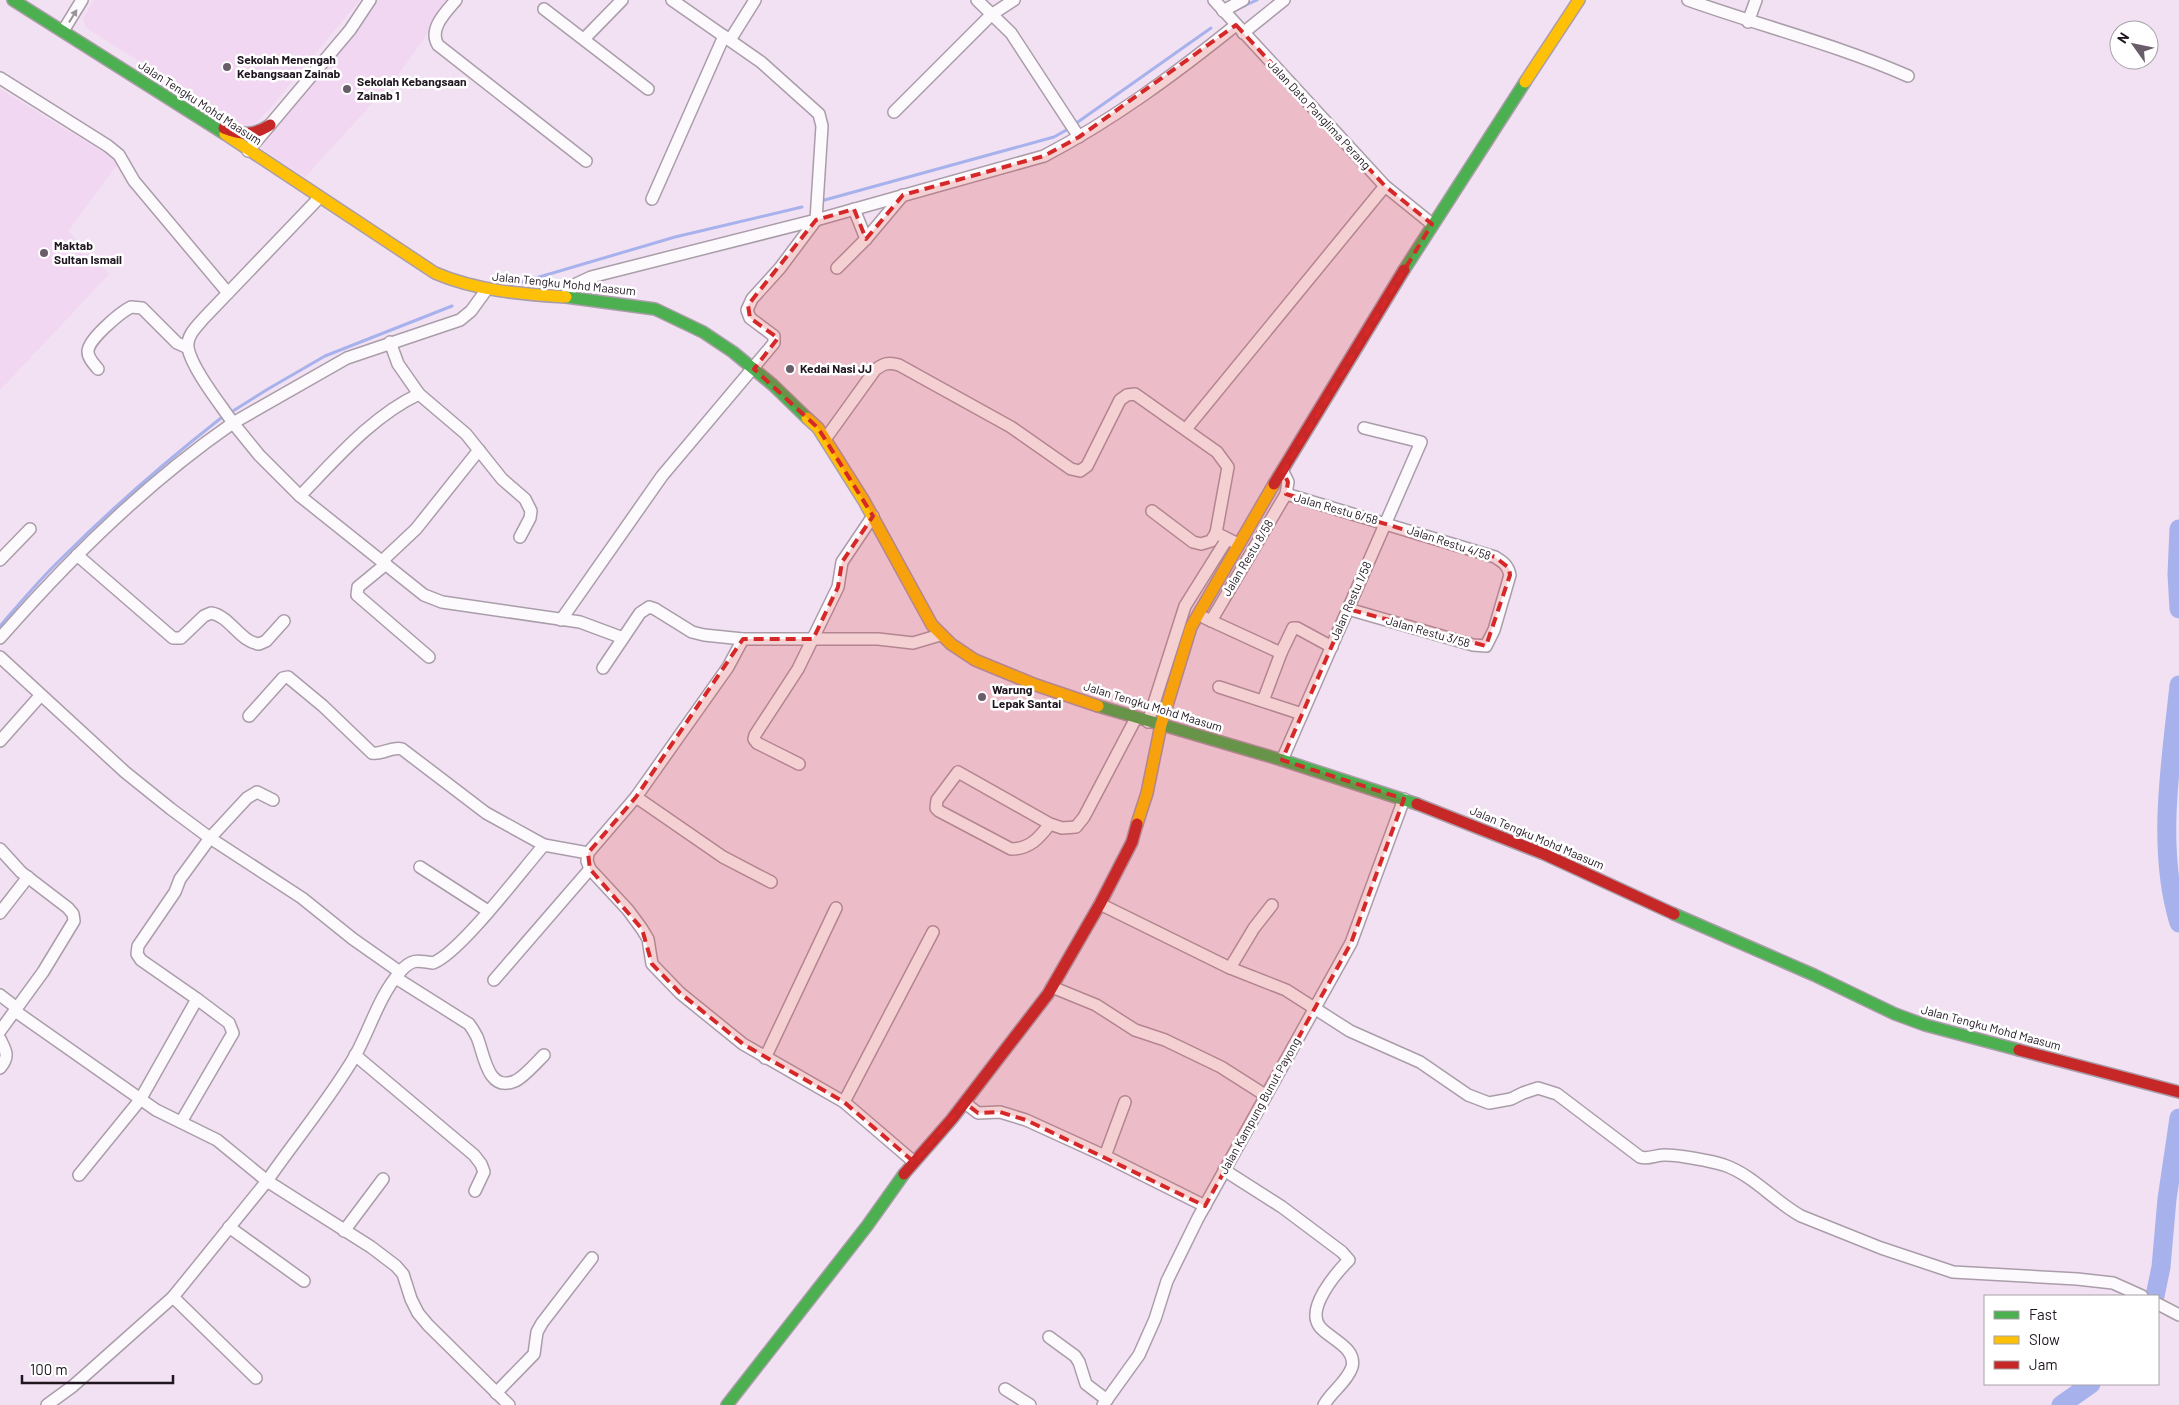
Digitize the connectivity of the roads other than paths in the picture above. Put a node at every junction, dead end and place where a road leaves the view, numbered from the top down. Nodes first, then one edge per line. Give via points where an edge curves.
1 (13, 0) edge
2 (82, 0) edge
3 (370, 0) edge
4 (456, 0) edge
5 (622, 0) edge
6 (672, 0) edge
7 (755, 0) edge
8 (977, 0) edge
9 (1014, 0) edge
10 (1214, 0) edge
11 (1243, 0) edge
12 (1284, 0) edge
13 (1579, 0) edge
14 (1688, 0) edge
15 (1756, 0) edge
16 (544, 8) dead end
17 (1224, 11) junction
18 (991, 15) junction
19 (1748, 22) junction
20 (1239, 29) junction
21 (63, 32) junction
22 (727, 38) junction
23 (584, 39) junction
24 (1908, 76) dead end
25 (0, 78) edge
26 (648, 89) dead end
27 (894, 112) dead end
28 (204, 120) junction
29 (270, 125) junction
30 (1075, 130) junction
31 (248, 151) junction
32 (586, 161) dead end
33 (1385, 186) junction
34 (903, 195) junction
35 (319, 198) junction
36 (652, 199) dead end
37 (854, 209) junction
38 (816, 220) junction
39 (1432, 224) junction
40 (866, 238) junction
41 (837, 268) dead end
42 (487, 290) junction
43 (228, 293) junction
44 (565, 296) junction
45 (390, 342) junction
46 (188, 348) junction
47 (98, 369) dead end
48 (754, 369) junction
49 (419, 394) junction
50 (233, 423) junction
51 (1364, 428) dead end
52 (1186, 429) junction
53 (826, 438) junction
54 (479, 450) junction
55 (1283, 472) junction
56 (1286, 494) junction
57 (300, 496) junction
58 (1152, 511) dead end
59 (873, 516) junction
60 (1386, 523) junction
61 (30, 529) dead end
62 (1216, 533) junction
63 (520, 537) dead end
64 (1233, 542) junction
65 (77, 555) junction
66 (0, 560) edge
67 (384, 562) junction
68 (1508, 568) joint
69 (1348, 609) junction
70 (1197, 614) junction
71 (561, 620) junction
72 (284, 621) dead end
73 (1211, 621) junction
74 (940, 635) junction
75 (0, 638) edge
76 (623, 638) junction
77 (743, 638) junction
78 (813, 639) junction
79 (1332, 647) junction
80 (1281, 653) junction
81 (0, 657) edge
82 (429, 657) dead end
83 (603, 668) dead end
84 (1219, 687) dead end
85 (40, 696) junction
86 (1263, 701) junction
87 (1302, 714) junction
88 (249, 716) dead end
89 (1136, 718) junction
90 (1148, 722) junction
91 (1161, 725) junction
92 (0, 741) edge
93 (1282, 760) junction
94 (799, 764) dead end
95 (636, 797) junction
96 (1404, 799) junction
97 (273, 800) dead end
98 (1050, 824) junction
99 (210, 838) junction
100 (544, 845) junction
101 (0, 849) edge
102 (588, 853) junction
103 (420, 867) dead end
104 (590, 869) junction
105 (28, 877) junction
106 (771, 882) dead end
107 (1100, 904) junction
108 (1272, 905) dead end
109 (836, 908) dead end
110 (488, 911) junction
111 (0, 913) edge
112 (933, 932) dead end
113 (1230, 968) junction
114 (398, 975) junction
115 (494, 980) dead end
116 (1052, 987) junction
117 (0, 995) edge
118 (197, 999) junction
119 (1315, 1008) junction
120 (16, 1009) junction
121 (0, 1031) edge
122 (0, 1038) edge
123 (355, 1055) junction
124 (544, 1055) dead end
125 (765, 1058) junction
126 (0, 1068) edge
127 (2179, 1092) edge
128 (1265, 1095) junction
129 (140, 1100) junction
130 (844, 1102) junction
131 (965, 1102) junction
132 (1125, 1102) dead end
133 (181, 1122) junction
134 (1105, 1156) junction
135 (914, 1162) junction
136 (1224, 1170) junction
137 (80, 1175) dead end
138 (382, 1179) dead end
139 (267, 1181) junction
140 (475, 1191) dead end
141 (1205, 1206) junction
142 (229, 1227) junction
143 (344, 1231) junction
144 (592, 1258) dead end
145 (304, 1281) dead end
146 (2140, 1295) edge
147 (173, 1297) junction
148 (2159, 1305) edge
149 (2177, 1314) edge
150 (1049, 1337) dead end
151 (256, 1378) dead end
152 (1004, 1390) dead end
153 (496, 1393) junction
154 (1105, 1402) edge
155 (48, 1405) edge
156 (509, 1405) edge
157 (727, 1405) edge
158 (1030, 1405) edge
159 (1324, 1405) edge

1 - 21 main road, Jalan Tengku Mohd Maasum
21 -> 2 street
3 - 29 street via 350,30
4 - 32 street via 436,28 434,34 438,45
5 - 23 street
6 - 22 street
7 - 22 street
8 - 18 street
9 - 18 street
10 - 17 street, Jalan Dato Panglima Perang
11 - 17 street
12 - 20 street
13 - 39 main road
14 - 19 street
15 - 19 street
16 - 23 street
17 - 20 street, Jalan Dato Panglima Perang
18 - 27 street
18 - 30 street via 1011,33
19 - 24 street via 1877,62
20 - 30 street via 1115,116
20 - 33 street, Jalan Dato Panglima Perang
21 - 28 main road, Jalan Tengku Mohd Maasum
22 - 36 street
22 - 38 street via 761,62 819,114 822,126
23 - 26 street
25 - 43 street via 119,156 134,181
28 - 29 main road via 246,135
28 - 31 main road, Jalan Tengku Mohd Maasum
29 - 31 street
30 - 34 street via 1044,156
31 - 35 main road, Jalan Tengku Mohd Maasum
33 - 39 street, Jalan Dato Panglima Perang
33 - 52 street
34 - 37 street
34 - 40 street
35 - 42 main road, Jalan Tengku Mohd Maasum via 435,273
35 - 43 street
37 - 38 street
37 - 40 street
38 - 44 street via 591,277 576,284
38 - 48 street via 748,305 750,318 775,339
39 - 55 main road
40 - 41 street
42 - 44 main road, Jalan Tengku Mohd Maasum
42 - 45 street via 460,320
43 - 46 street via 195,328
44 - 48 main road, Jalan Tengku Mohd Maasum via 655,309 703,332
45 - 49 street via 398,364
45 - 50 street via 347,358
46 - 47 street via 177,343 142,308 131,306 98,334 88,347 88,354
46 - 50 street via 198,370
48 - 53 main road, Jalan Tengku Mohd Maasum via 801,410
48 - 71 street via 662,476
49 - 54 street
49 - 57 street via 357,439
50 - 57 street
50 - 65 street via 177,463
51 - 60 street, Jalan Restu 1/58 via 1421,442
52 - 53 street via 1135,394 1127,395 1120,400 1087,466 1080,471 1002,422 890,362 875,370
52 - 62 street via 1221,456 1228,467
53 - 59 main road, Jalan Tengku Mohd Maasum
54 - 63 street via 529,505 530,518
54 - 67 street via 416,529
55 - 56 street via 1288,482
55 - 64 main road
56 - 60 street, Jalan Restu 6/58
56 - 73 street, Jalan Restu 8/58
57 - 67 street
58 - 62 street via 1193,542 1206,543
59 - 74 main road, Jalan Tengku Mohd Maasum
59 - 78 street via 842,562 838,587
60 - 68 street, Jalan Restu 4/58 via 1495,557
60 - 69 street, Jalan Restu 1/58
61 - 66 street
62 - 64 street
64 - 70 main road
64 - 90 street via 1185,606
65 - 72 street via 173,638 181,638 211,613 251,642 259,644 266,641
65 - 75 street
67 - 71 street via 424,595 442,602
67 - 82 street via 358,587 357,595
68 - 69 street, Jalan Restu 3/58 via 1510,575 1486,646
69 - 79 street, Jalan Restu 1/58
70 - 73 street
70 - 91 main road
71 - 76 street via 580,622
73 - 80 street
74 - 78 street via 913,644 878,639
74 - 89 main road, Jalan Tengku Mohd Maasum via 975,660
76 - 77 street via 640,613 650,608 692,632
76 - 83 street
77 - 78 street
77 - 95 street via 728,667
78 - 94 street via 754,739
79 - 80 street via 1293,628
79 - 87 street, Jalan Restu 1/58
80 - 86 street
81 - 85 street
84 - 86 street
85 - 92 street
85 - 99 street via 125,772
86 - 87 street
87 - 93 street, Jalan Restu 1/58
88 - 100 street via 283,678 288,677 372,753 396,747 402,749 486,814
89 - 90 main road, Jalan Tengku Mohd Maasum
89 - 98 street via 1076,827 1062,828
90 - 91 main road, Jalan Tengku Mohd Maasum
91 - 93 main road, Jalan Tengku Mohd Maasum
91 - 107 main road via 1147,793 1132,842
93 - 96 main road, Jalan Tengku Mohd Maasum
95 - 102 street
95 - 106 street via 723,857
96 - 119 street, Jalan Kampung Bunut Payong via 1351,943
96 - 127 main road, Jalan Tengku Mohd Maasum via 1544,854 1895,1014 1925,1025
97 - 99 street via 257,792 247,798
98 - 98 street via 1037,841 1020,849 1011,849 939,811 937,800 958,772
99 - 114 street via 294,892
99 - 118 street via 180,879 137,950 141,960
100 - 102 street
100 - 110 street
101 - 105 street
102 - 104 street
103 - 110 street
104 - 115 street
104 - 125 street via 642,929 648,939 652,964 687,999
105 - 111 street
105 - 120 street via 68,908 74,921
107 - 113 street
107 - 116 main road
108 - 113 street
109 - 125 street
110 - 114 street via 441,960 412,962
112 - 130 street
113 - 119 street via 1286,990
114 - 123 street via 373,1016
114 - 124 street via 469,1024 477,1036 486,1068 494,1078 504,1082 515,1081
116 - 128 street via 1096,1005 1135,1030 1165,1040 1222,1067
116 - 131 main road
117 - 120 street
118 - 129 street
118 - 133 street via 228,1022 233,1033
119 - 128 street, Jalan Kampung Bunut Payong
119 - 146 street via 1350,1031 1420,1062 1468,1095 1489,1103 1511,1099 1538,1088 1557,1094 1640,1157 1648,1159 1666,1154 1722,1164 1738,1171 1801,1216 1927,1265 1953,1272 2114,1283
120 - 121 street
120 - 129 street
122 - 126 street via 7,1053
123 - 139 street via 320,1110
123 - 140 street via 474,1155 484,1172
125 - 130 street
128 - 136 street, Jalan Kampung Bunut Payong
129 - 133 street
129 - 137 street
130 - 135 street
131 - 134 street via 978,1113 1000,1112 1026,1120
131 - 135 main road
132 - 134 street
133 - 139 street via 217,1140
134 - 141 street
135 - 157 main road
136 - 141 street, Jalan Kampung Bunut Payong
136 - 159 street via 1282,1206 1349,1260 1318,1303 1316,1316 1320,1327 1352,1356 1352,1367
138 - 143 street
139 - 142 street
139 - 143 street
141 - 154 street, Jalan Kampung Bunut Payong via 1167,1281 1147,1341
142 - 145 street
142 - 147 street
143 - 153 street via 396,1266 403,1274 418,1313
144 - 153 street via 542,1323 534,1354
147 - 151 street
147 - 155 street
148 - 149 street
150 - 154 street via 1076,1356 1086,1384
152 - 158 street
153 - 156 street

